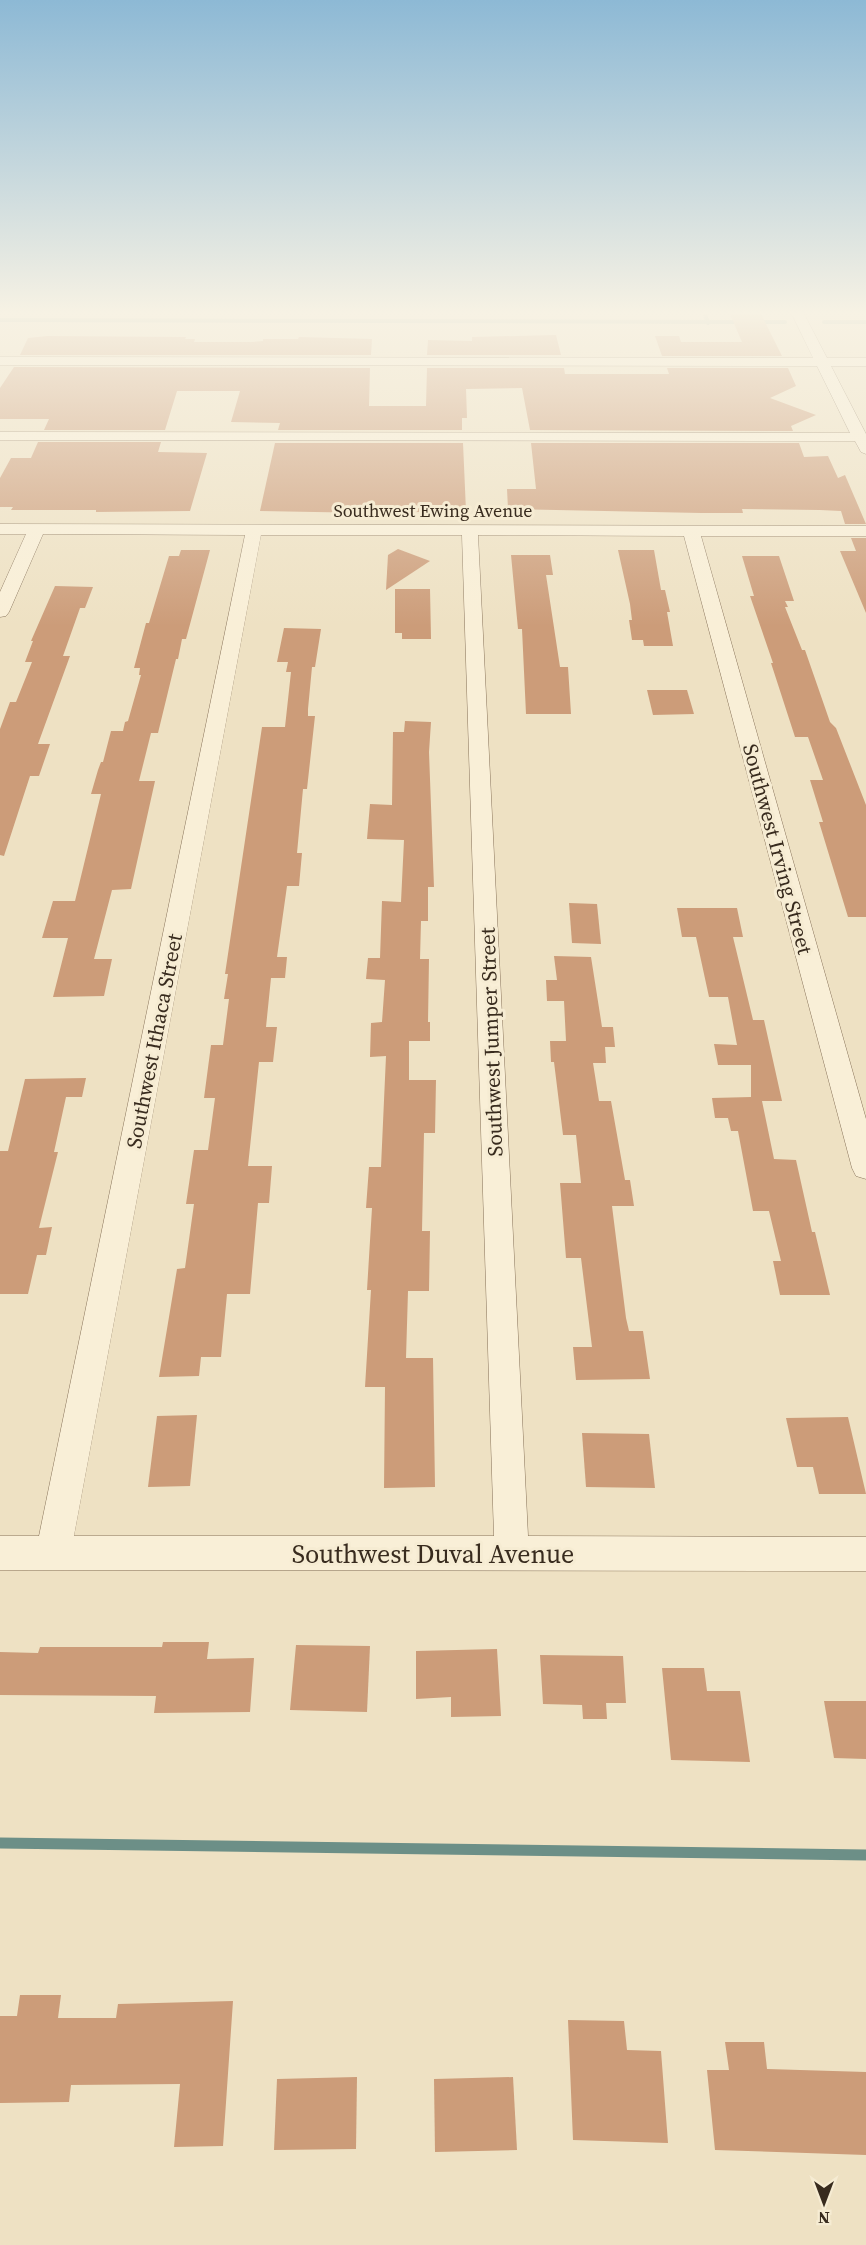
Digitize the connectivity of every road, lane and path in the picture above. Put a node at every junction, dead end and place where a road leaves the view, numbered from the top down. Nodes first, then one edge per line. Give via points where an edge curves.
1 (849, 417) edge
2 (0, 436) edge
3 (863, 443) edge
4 (0, 529) edge
5 (36, 530) junction
6 (254, 530) junction
7 (470, 530) junction
8 (691, 531) junction
9 (866, 531) edge
10 (0, 612) edge
11 (866, 1168) edge
12 (0, 1554) edge
13 (53, 1554) junction
14 (512, 1554) junction
15 (866, 1554) edge

1 - 3 street
2 - 3 street
4 - 5 street, Southwest Ewing Avenue
5 - 6 street, Southwest Ewing Avenue
5 - 10 street
6 - 7 street, Southwest Ewing Avenue
6 - 13 street, Southwest Ithaca Street
7 - 8 street, Southwest Ewing Avenue
7 - 14 street, Southwest Jumper Street
8 - 9 street, Southwest Ewing Avenue
8 - 11 street, Southwest Irving Street
12 - 13 street, Southwest Duval Avenue
13 - 14 street, Southwest Duval Avenue
14 - 15 street, Southwest Duval Avenue

